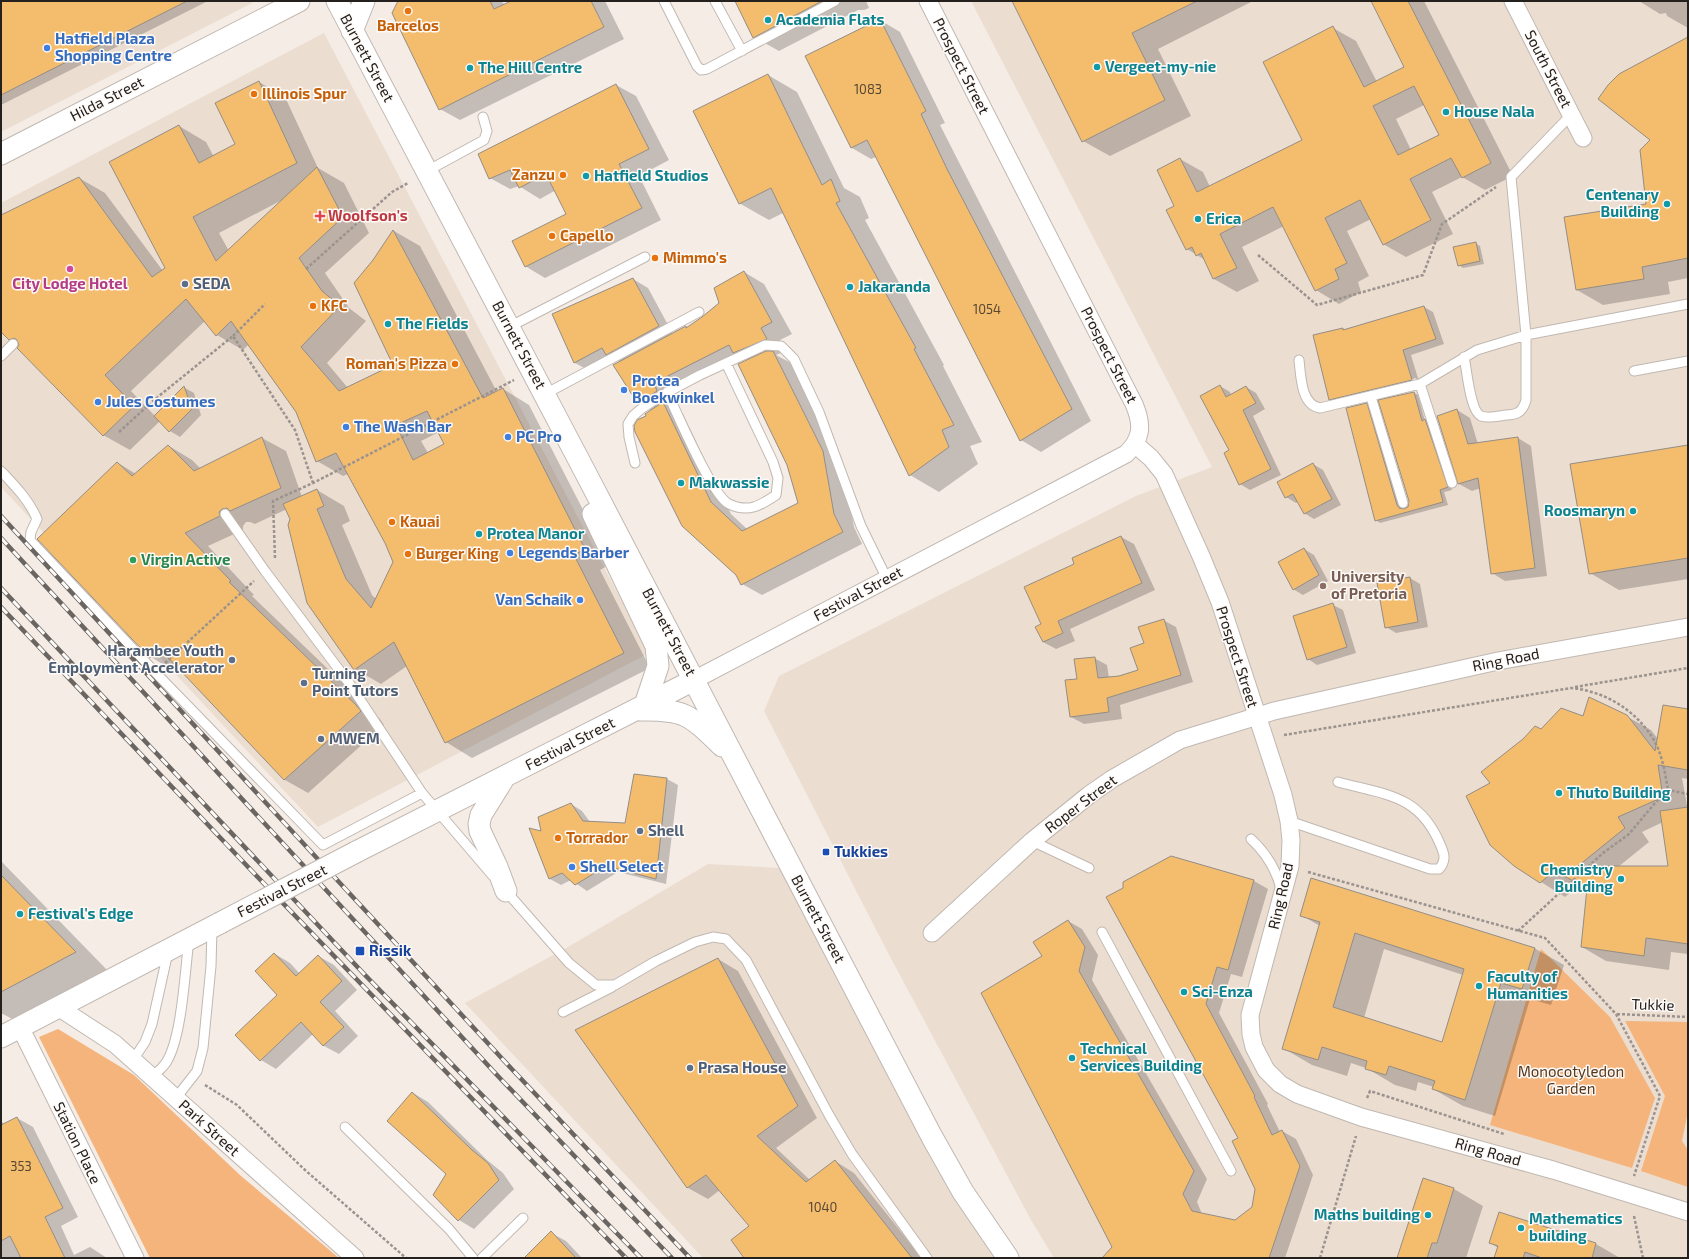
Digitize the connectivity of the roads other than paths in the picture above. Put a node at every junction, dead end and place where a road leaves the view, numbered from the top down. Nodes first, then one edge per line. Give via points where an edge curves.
1 (298, 1) edge
2 (337, 1) edge
3 (364, 1) edge
4 (664, 1) edge
5 (714, 1) edge
6 (835, 1) edge
7 (928, 1) edge
8 (1513, 1) edge
9 (352, 31) junction
10 (742, 51) junction
11 (1571, 115) junction
12 (483, 117) dead end
13 (1583, 138) dead end
14 (1, 154) edge
15 (427, 171) junction
16 (645, 257) dead end
17 (1688, 304) edge
18 (699, 312) dead end
19 (509, 327) junction
20 (1526, 335) junction
21 (13, 344) dead end
22 (1, 356) edge
23 (1464, 358) junction
24 (1299, 360) dead end
25 (1688, 361) edge
26 (726, 363) junction
27 (1634, 371) dead end
28 (1420, 384) junction
29 (667, 392) junction
30 (544, 394) junction
31 (1371, 397) junction
32 (1136, 445) junction
33 (635, 463) dead end
34 (582, 466) junction
35 (1, 471) edge
36 (1452, 483) dead end
37 (1402, 503) dead end
38 (225, 514) dead end
39 (887, 579) junction
40 (1688, 627) edge
41 (694, 680) junction
42 (640, 708) junction
43 (1256, 716) junction
44 (734, 758) junction
45 (505, 778) junction
46 (1338, 782) dead end
47 (422, 793) junction
48 (438, 812) junction
49 (1289, 821) junction
50 (1251, 839) dead end
51 (1032, 841) junction
52 (1089, 868) dead end
53 (506, 891) junction
54 (1282, 896) junction
55 (216, 925) junction
56 (1102, 932) dead end
57 (932, 933) dead end
58 (189, 938) junction
59 (169, 949) junction
60 (615, 985) junction
61 (58, 1007) junction
62 (563, 1012) dead end
63 (20, 1027) junction
64 (1, 1037) edge
65 (133, 1060) junction
66 (152, 1077) junction
67 (176, 1098) junction
68 (345, 1127) dead end
69 (1231, 1171) dead end
70 (1688, 1212) edge
71 (523, 1218) dead end
72 (135, 1258) edge
73 (355, 1258) edge
74 (473, 1258) edge
75 (482, 1258) edge
76 (927, 1258) edge
77 (1008, 1258) edge

1 - 14 street, Hilda Street
2 - 9 street, Burnett Street
3 - 9 street
4 - 10 lane via 701,70
5 - 10 lane
6 - 10 lane
7 - 32 street, Prospect Street via 1134,404 1140,434
8 - 11 street, South Street
9 - 15 street, Burnett Street
11 - 13 street, South Street
11 - 20 lane via 1511,177
12 - 15 lane via 487,131 484,140
15 - 19 street, Burnett Street
16 - 19 lane
17 - 20 lane
18 - 30 lane
19 - 30 street, Burnett Street
20 - 23 lane via 1477,350
20 - 23 lane via 1526,400 1523,409 1515,415 1483,417 1478,414 1473,406
21 - 22 lane
23 - 28 lane
24 - 31 lane via 1307,402 1314,407 1320,408
25 - 27 lane
26 - 29 lane
26 - 29 lane via 773,462 778,478 776,495 761,506 743,509 727,503 715,489
26 - 39 lane via 765,345 781,346 794,358 862,526
28 - 31 lane
28 - 36 lane
29 - 33 lane via 641,408 628,424
30 - 34 street, Burnett Street
31 - 37 lane
32 - 39 street, Festival Street via 1126,454
32 - 43 street, Prospect Street via 1164,474 1201,556 1220,602
34 - 41 street, Burnett Street
34 - 42 street via 591,511 656,646 658,666
35 - 47 lane via 34,511 37,519 30,540 323,845
38 - 47 lane via 349,683
39 - 41 street, Festival Street
40 - 43 street, Ring Road via 1498,661
41 - 42 street, Festival Street
41 - 44 street, Burnett Street
42 - 44 street via 683,714 698,723
42 - 45 street, Festival Street
43 - 49 street, Ring Road via 1283,795
43 - 51 street, Roper Street via 1180,740 1156,753 1089,795
44 - 77 street, Burnett Street via 932,1137 963,1192
45 - 48 street, Festival Street
45 - 53 street via 481,815 479,824
46 - 49 lane via 1405,801 1418,809 1430,824 1445,856 1439,869 1430,869
47 - 48 lane
48 - 53 lane
48 - 55 street, Festival Street, bridge
49 - 54 street, Ring Road via 1290,866
50 - 54 lane via 1274,866
51 - 52 lane
51 - 57 street, Roper Street
53 - 60 lane via 569,963 596,986
54 - 70 street, Ring Road via 1250,1015 1254,1047 1266,1070 1280,1084 1297,1094 1361,1117 1552,1170
55 - 58 street, Festival Street
55 - 67 lane via 203,1048 197,1071
56 - 69 lane
58 - 59 street, Festival Street
58 - 66 lane via 172,1051 166,1063
59 - 61 street, Festival Street
59 - 65 lane via 152,1024 145,1042
60 - 62 lane
60 - 76 lane via 695,942 713,937 726,939 746,960 852,1154
61 - 63 street, Festival Street
61 - 65 street, Park Street via 115,1044
63 - 64 street, Festival Street
63 - 72 street, Station Place
65 - 66 street, Park Street
66 - 67 street, Park Street
67 - 73 street, Park Street
68 - 74 lane via 449,1229
71 - 75 lane

